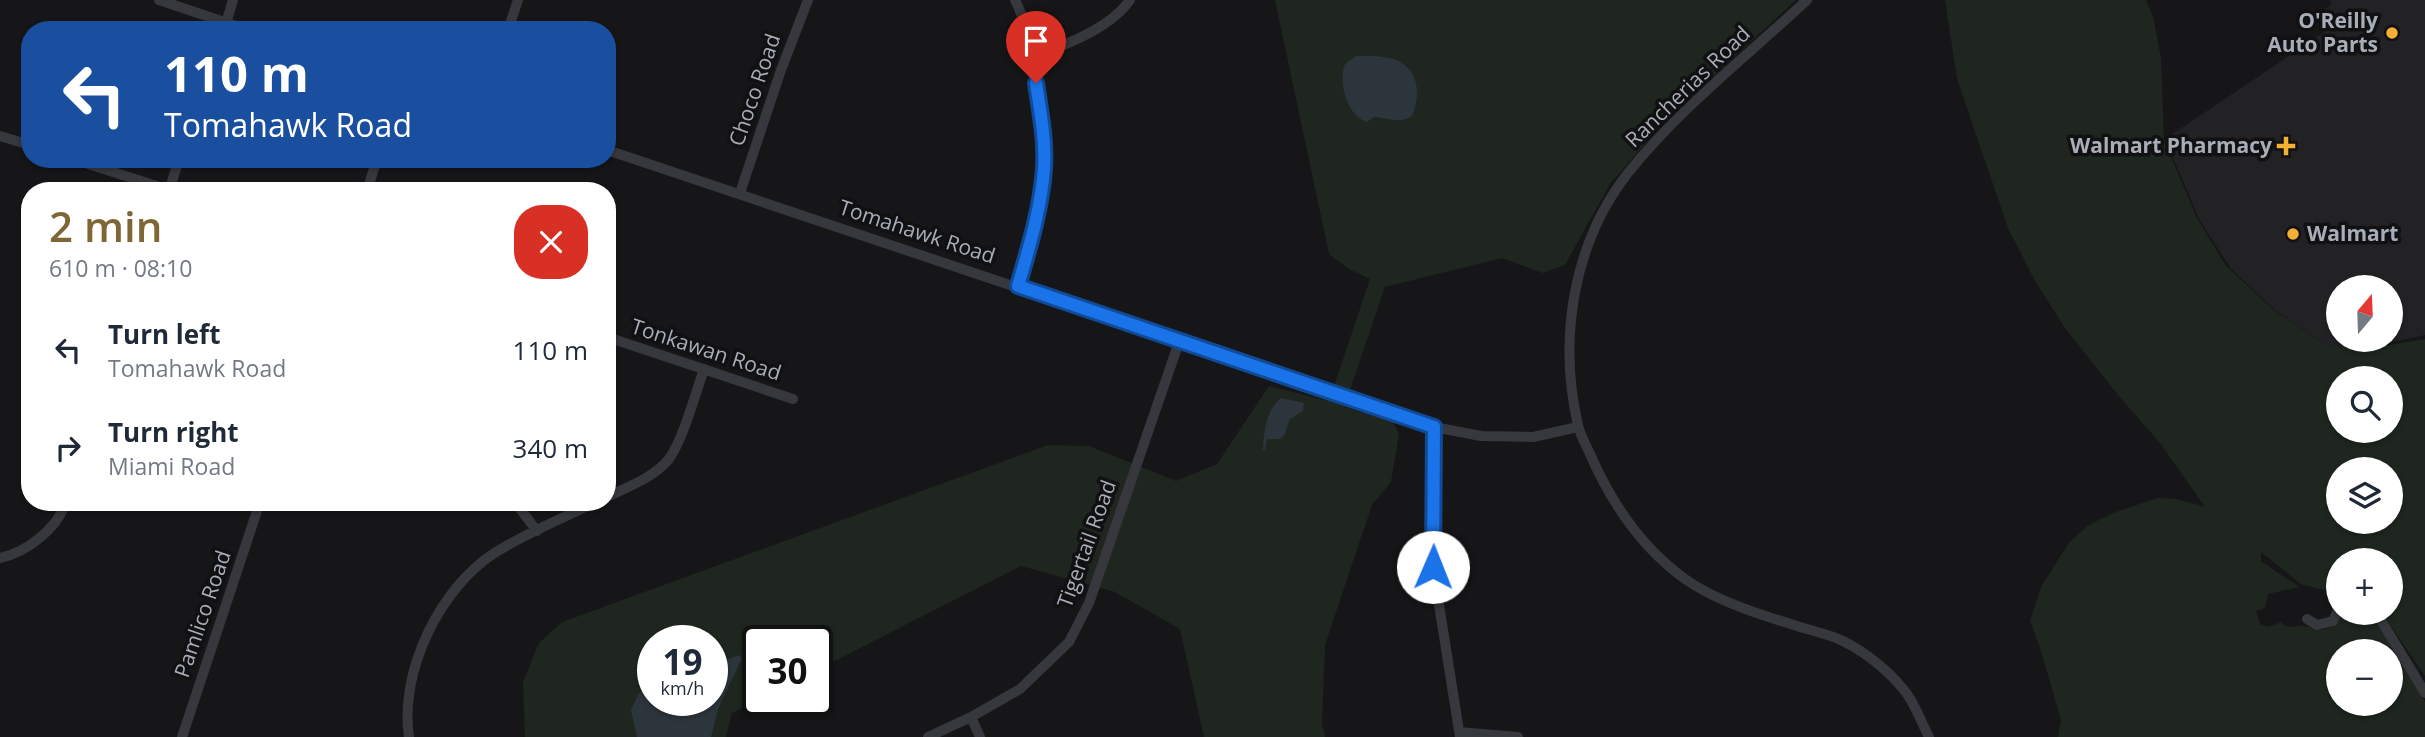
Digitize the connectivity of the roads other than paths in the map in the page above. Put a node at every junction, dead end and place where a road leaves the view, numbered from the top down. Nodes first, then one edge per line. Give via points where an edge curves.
1 (159, 0) edge
2 (233, 0) edge
3 (518, 0) edge
4 (808, 0) edge
5 (1015, 0) edge
6 (1130, 0) edge
7 (1807, 0) edge
8 (213, 21) edge
9 (227, 21) edge
10 (512, 21) edge
11 (1032, 58) junction
12 (0, 136) edge
13 (21, 142) edge
14 (616, 153) edge
15 (101, 168) edge
16 (144, 182) edge
17 (740, 193) junction
18 (1018, 286) junction
19 (616, 340) edge
20 (1179, 342) junction
21 (704, 369) junction
22 (793, 399) dead end
23 (1434, 427) junction
24 (1578, 427) junction
25 (616, 493) edge
26 (60, 511) edge
27 (257, 511) edge
28 (522, 511) edge
29 (578, 511) edge
30 (537, 531) junction
31 (0, 558) edge
32 (2308, 619) dead end
33 (2326, 623) edge
34 (2384, 625) edge
35 (2425, 693) edge
36 (971, 717) junction
37 (1460, 734) edge
38 (182, 737) edge
39 (409, 737) edge
40 (928, 737) edge
41 (980, 737) edge
42 (1518, 737) edge
43 (1929, 737) edge

1 - 8 street
2 - 9 street
3 - 10 street
4 - 17 street, Choco Road
5 - 11 street
6 - 11 street via 1122,11 1075,40
7 - 24 street, Rancherias Road via 1674,122 1612,197 1583,262 1572,302 1569,346
11 - 18 street via 1044,169
12 - 13 street
14 - 17 street, Tomahawk Road
15 - 16 street
17 - 18 street, Tomahawk Road
18 - 20 street, Tomahawk Road
19 - 21 street, Tonkawan Road
20 - 23 street, Tomahawk Road
20 - 36 street, Tigertail Road via 1089,603 1069,642 1020,689
21 - 22 street, Tonkawan Road
21 - 25 street via 668,460
23 - 24 street, Tomahawk Road via 1481,436 1533,437
23 - 37 street via 1433,567
24 - 43 street, Rancherias Road via 1601,479 1628,523 1656,554 1686,580 1749,612 1841,640 1871,657 1905,691
26 - 31 street via 44,535 15,555
27 - 38 street, Pamlico Road
28 - 30 street
29 - 30 street
30 - 39 street via 494,553 456,588 444,607 426,636 413,677
32 - 33 street via 2317,625
34 - 35 street
36 - 40 street, Tigertail Road
36 - 41 street
37 - 42 street

